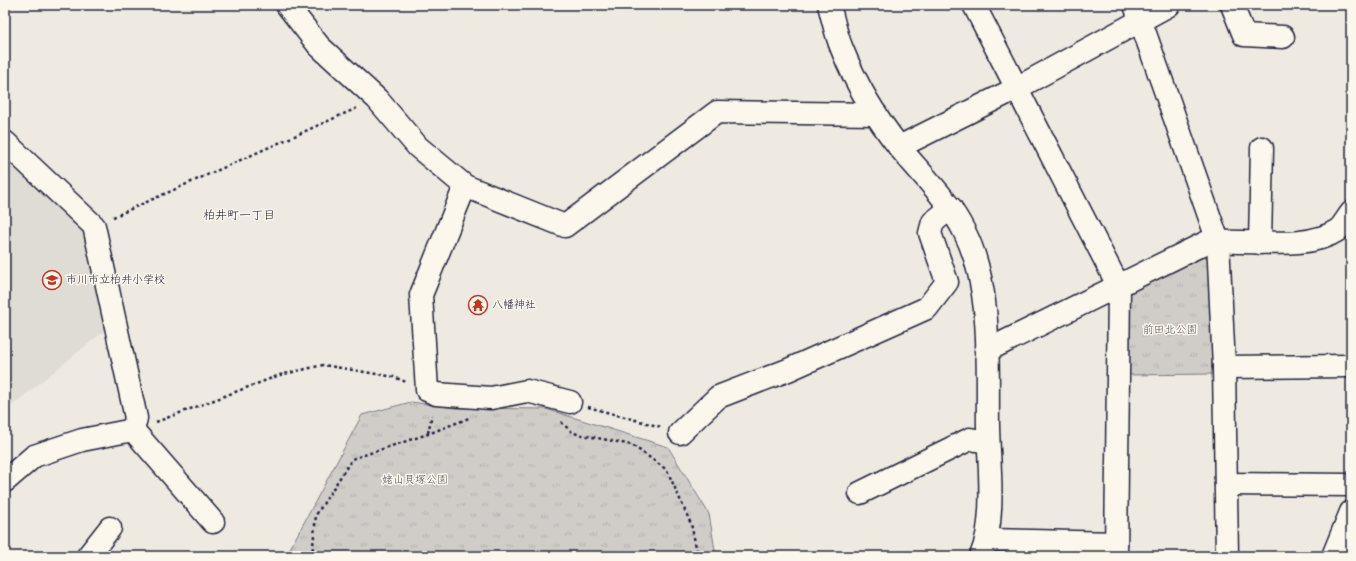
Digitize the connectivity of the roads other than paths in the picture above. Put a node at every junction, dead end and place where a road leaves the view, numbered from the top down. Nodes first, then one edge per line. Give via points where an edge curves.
1 (287, 5) edge
2 (829, 5) edge
3 (974, 5) edge
4 (1169, 5) edge
5 (1232, 5) edge
6 (1138, 13) edge
7 (1283, 37) dead end
8 (1016, 88) junction
9 (876, 114) junction
10 (5, 142) edge
11 (899, 147) junction
12 (1262, 148) dead end
13 (465, 186) junction
14 (951, 208) junction
15 (1351, 213) edge
16 (1218, 241) junction
17 (1260, 243) junction
18 (1118, 286) junction
19 (986, 351) junction
20 (1351, 366) edge
21 (1224, 367) junction
22 (564, 410) road end
23 (133, 430) junction
24 (680, 433) road end
25 (988, 442) junction
26 (5, 481) edge
27 (1226, 484) junction
28 (1351, 485) edge
29 (860, 493) dead end
30 (1351, 512) edge
31 (213, 522) dead end
32 (110, 528) dead end
33 (984, 548) edge
34 (1116, 549) edge
35 (88, 556) edge
36 (1227, 556) edge
37 (1333, 556) edge

1 - 13 street via 319,46 377,99 418,147
2 - 9 street via 842,48 861,90
3 - 8 street
4 - 6 street
5 - 7 street via 1244,36
6 - 8 street
6 - 16 street
8 - 11 street
8 - 18 street
9 - 11 street
9 - 13 street via 717,112 565,226
10 - 23 street via 94,226 136,418
11 - 14 street
12 - 17 street
13 - 22 street via 421,295 427,390 436,394 491,398 527,391
14 - 19 street via 965,232 983,290
14 - 24 street via 933,222 930,233 948,282 927,308 788,370 718,397
15 - 17 street via 1338,229 1314,240
16 - 17 street
16 - 18 street via 1205,243
16 - 21 street
18 - 19 street
18 - 34 street
19 - 25 street
20 - 21 street
21 - 27 street
23 - 26 street via 82,440 34,456
23 - 31 street
25 - 29 street via 970,440
25 - 33 street via 990,497
27 - 28 street
27 - 36 street
30 - 37 street
32 - 35 street
33 - 34 street

